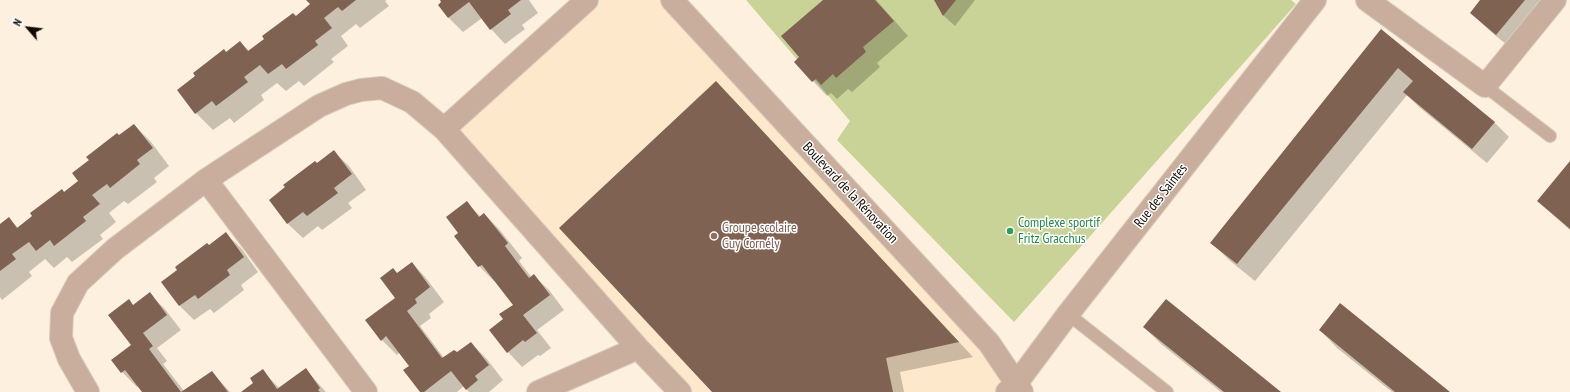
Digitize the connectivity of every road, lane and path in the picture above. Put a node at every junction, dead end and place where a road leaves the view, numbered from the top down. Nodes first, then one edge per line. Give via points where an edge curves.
1 (587, 0) edge
2 (672, 0) edge
3 (1315, 0) edge
4 (1367, 0) edge
5 (1554, 0) edge
6 (1485, 86) junction
7 (444, 129) junction
8 (1550, 136) dead end
9 (206, 180) junction
10 (1068, 314) junction
11 (638, 348) junction
12 (1015, 389) edge
13 (88, 392) edge
14 (366, 392) edge
15 (538, 392) edge
16 (680, 392) edge
17 (1167, 392) edge

1 - 7 street
2 - 12 street, Boulevard de la Rénovation via 989,343
3 - 10 street, Rue des Saintes
4 - 6 street
5 - 6 street
6 - 8 lane
7 - 9 street via 412,102 382,88 361,90 319,106
7 - 11 street
9 - 13 street via 115,249 78,283 62,313 61,338 69,359
9 - 14 street
10 - 12 street, Rue des Saintes
10 - 17 lane
11 - 15 street
11 - 16 street

